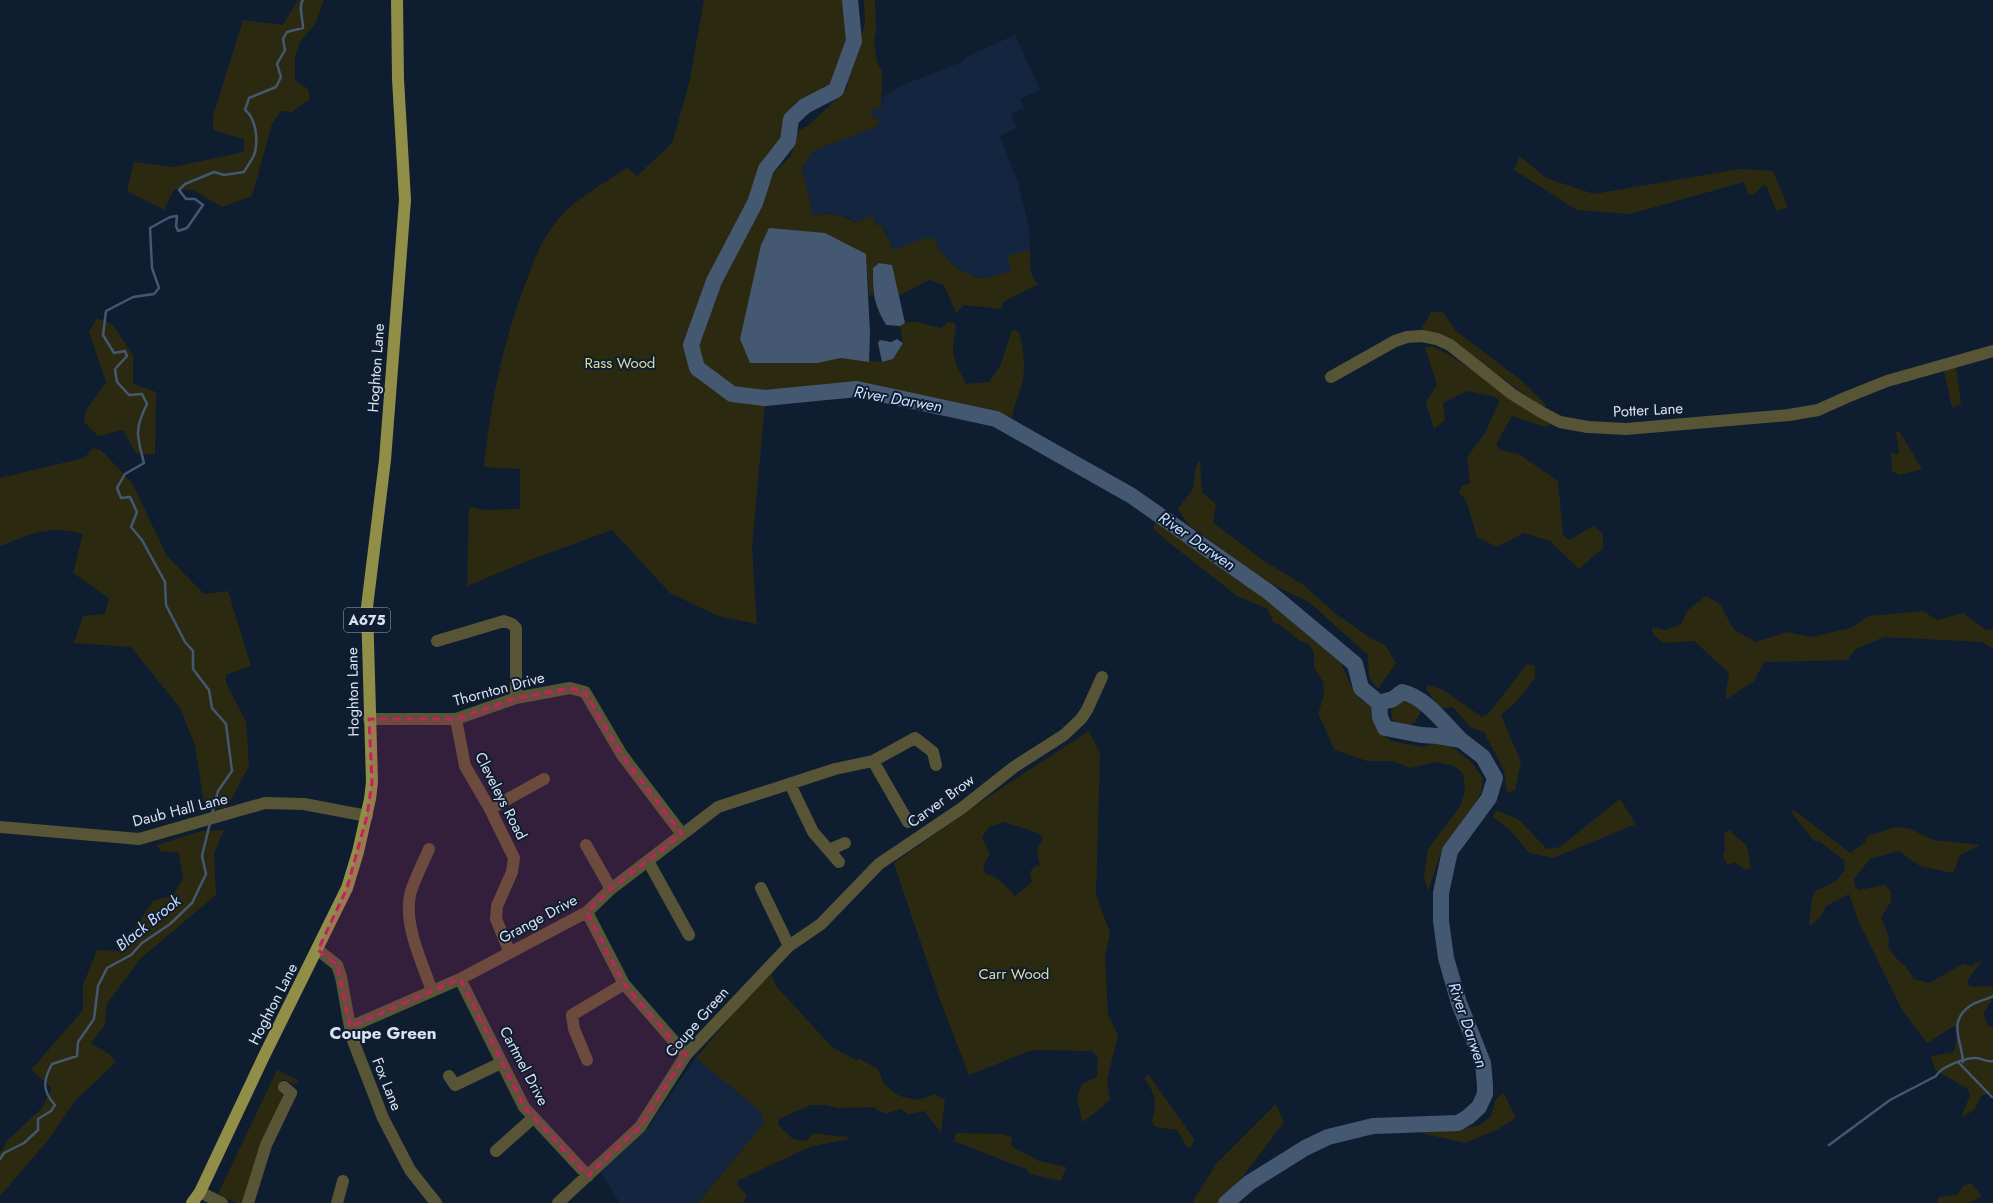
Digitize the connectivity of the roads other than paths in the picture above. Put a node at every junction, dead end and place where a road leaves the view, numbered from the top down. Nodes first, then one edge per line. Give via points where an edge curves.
1 (397, 0) edge
2 (1993, 351) edge
3 (1331, 377) dead end
4 (437, 641) dead end
5 (1102, 677) dead end
6 (516, 698) junction
7 (369, 719) junction
8 (456, 719) junction
9 (873, 761) junction
10 (936, 765) dead end
11 (544, 779) dead end
12 (790, 784) junction
13 (490, 809) junction
14 (367, 816) junction
15 (908, 822) dead end
16 (0, 826) edge
17 (682, 834) junction
18 (845, 843) dead end
19 (586, 845) dead end
20 (429, 849) dead end
21 (829, 850) junction
22 (648, 861) junction
23 (840, 862) dead end
24 (761, 888) dead end
25 (610, 889) junction
26 (587, 912) junction
27 (689, 935) dead end
28 (789, 946) junction
29 (318, 950) junction
30 (510, 953) junction
31 (460, 979) junction
32 (624, 984) junction
33 (432, 991) junction
34 (350, 1027) junction
35 (686, 1055) junction
36 (587, 1060) dead end
37 (501, 1063) junction
38 (449, 1076) dead end
39 (284, 1087) dead end
40 (532, 1118) junction
41 (496, 1151) dead end
42 (588, 1176) junction
43 (343, 1182) dead end
44 (200, 1192) junction
45 (192, 1203) edge
46 (222, 1203) edge
47 (248, 1203) edge
48 (337, 1203) edge
49 (436, 1203) edge
50 (558, 1203) edge

1 - 7 main road, Hoghton Lane / A675 via 398,79 405,200 385,460 367,608
2 - 3 street, Potter Lane via 1887,381 1818,410 1789,415 1626,429 1588,427 1560,422 1512,394 1450,345 1422,336 1395,341
4 - 6 street via 504,621 512,624 516,628
5 - 28 street, Carver Brow via 1087,710 1064,735 1014,767 962,808 879,864 821,924
6 - 8 street, Thornton Drive
6 - 17 street, Thornton Drive via 570,688 585,692 622,755
7 - 8 street, Thornton Drive
7 - 14 main road, Hoghton Lane / A675 via 372,782
8 - 13 street, Cleveleys Road via 465,766
9 - 10 street, Grange Drive via 915,738 933,752
9 - 12 street, Grange Drive via 835,769
9 - 15 street
11 - 13 street
12 - 17 street, Grange Drive via 718,807
12 - 21 street via 813,832
13 - 30 street, Cleveleys Road via 514,858 512,872 497,906 496,919
14 - 16 street, Daub Hall Lane via 304,804 266,803 139,839
14 - 29 main road, Hoghton Lane / A675 via 347,888
17 - 22 street, Grange Drive
18 - 21 street
19 - 25 street
20 - 33 street via 410,895 410,917
21 - 23 street
22 - 25 street, Grange Drive
22 - 27 street
24 - 28 street
25 - 26 street, Grange Drive
26 - 30 street, Grange Drive
26 - 32 street
28 - 35 street, Coupe Green
29 - 34 street, Fox Lane via 336,965 341,978
29 - 44 main road, Hoghton Lane / A675 via 264,1056
30 - 31 street, Grange Drive
31 - 33 street, Grange Drive
31 - 37 street, Cartmel Drive
32 - 35 street
32 - 36 street via 572,1015 574,1029
33 - 34 street, Grange Drive
34 - 49 street, Fox Lane via 362,1067 384,1118 410,1170
35 - 42 street, Coupe Green via 640,1127
37 - 38 street via 455,1085
37 - 40 street, Cartmel Drive
39 - 47 street via 291,1093 266,1145
40 - 41 street
40 - 42 street, Cartmel Drive
42 - 50 street, Coupe Green
43 - 48 street
44 - 45 main road, Hoghton Lane / A675
44 - 46 street

